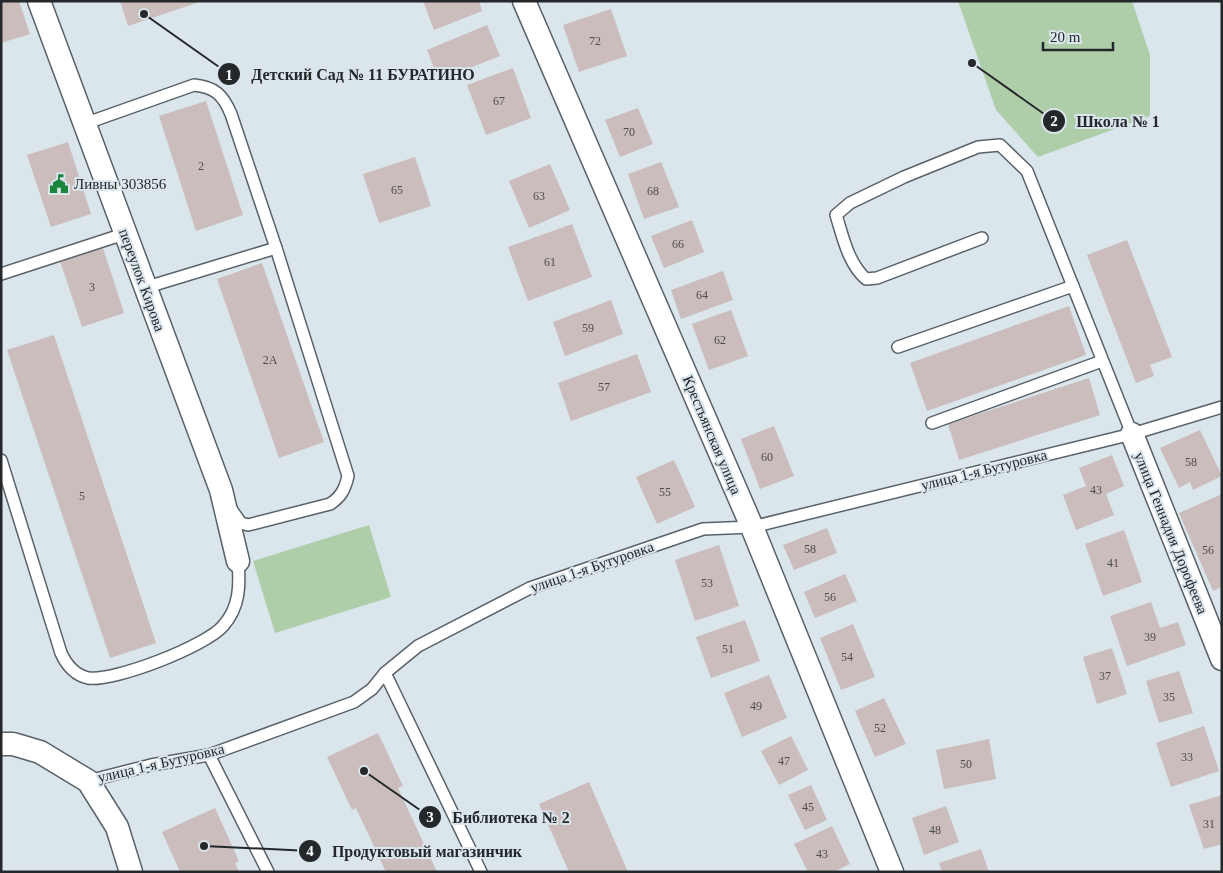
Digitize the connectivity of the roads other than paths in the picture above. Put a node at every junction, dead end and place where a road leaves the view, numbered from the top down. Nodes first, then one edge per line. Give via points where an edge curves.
1 (39, 1) edge
2 (524, 1) edge
3 (84, 124) junction
4 (124, 234) junction
5 (982, 238) dead end
6 (276, 248) junction
7 (1, 274) edge
8 (1073, 286) junction
9 (144, 288) junction
10 (898, 347) dead end
11 (1102, 361) junction
12 (1222, 407) edge
13 (932, 423) dead end
14 (1132, 434) junction
15 (1, 460) edge
16 (221, 490) junction
17 (752, 527) junction
18 (238, 561) joint
19 (1222, 659) edge
20 (385, 673) junction
21 (1, 744) edge
22 (209, 755) junction
23 (88, 781) junction
24 (131, 872) edge
25 (268, 872) edge
26 (481, 872) edge
27 (892, 872) edge

1 - 3 street, переулок Кирова
2 - 17 street, Крестьянская улица
3 - 4 street, переулок Кирова
3 - 6 lane via 194,85 216,90 231,114
4 - 7 lane
4 - 9 street, переулок Кирова
5 - 8 lane via 877,278 866,279 857,271 836,215 850,202 978,146 1000,145 1027,171
6 - 9 lane
6 - 16 lane via 348,476 339,498 330,504 248,525 241,523 234,514
8 - 10 lane
8 - 11 lane
9 - 16 street, переулок Кирова
11 - 13 lane
11 - 14 lane
12 - 14 lane, улица 1-я Бутуровка
14 - 17 lane, улица 1-я Бутуровка
14 - 19 street, улица Геннадия Дорофеева
15 - 18 lane via 61,653 64,661 79,674 89,678 117,674 184,651 206,639 222,627 234,610 240,592
16 - 18 street, переулок Кирова
17 - 20 lane, улица 1-я Бутуровка via 703,529 530,588 418,646
17 - 27 street, Крестьянская улица
20 - 22 lane, улица 1-я Бутуровка via 372,689 354,702
20 - 26 lane
21 - 23 street, улица 1-я Бутуровка via 40,752
22 - 23 lane, улица 1-я Бутуровка
22 - 25 lane
23 - 24 street via 118,827

